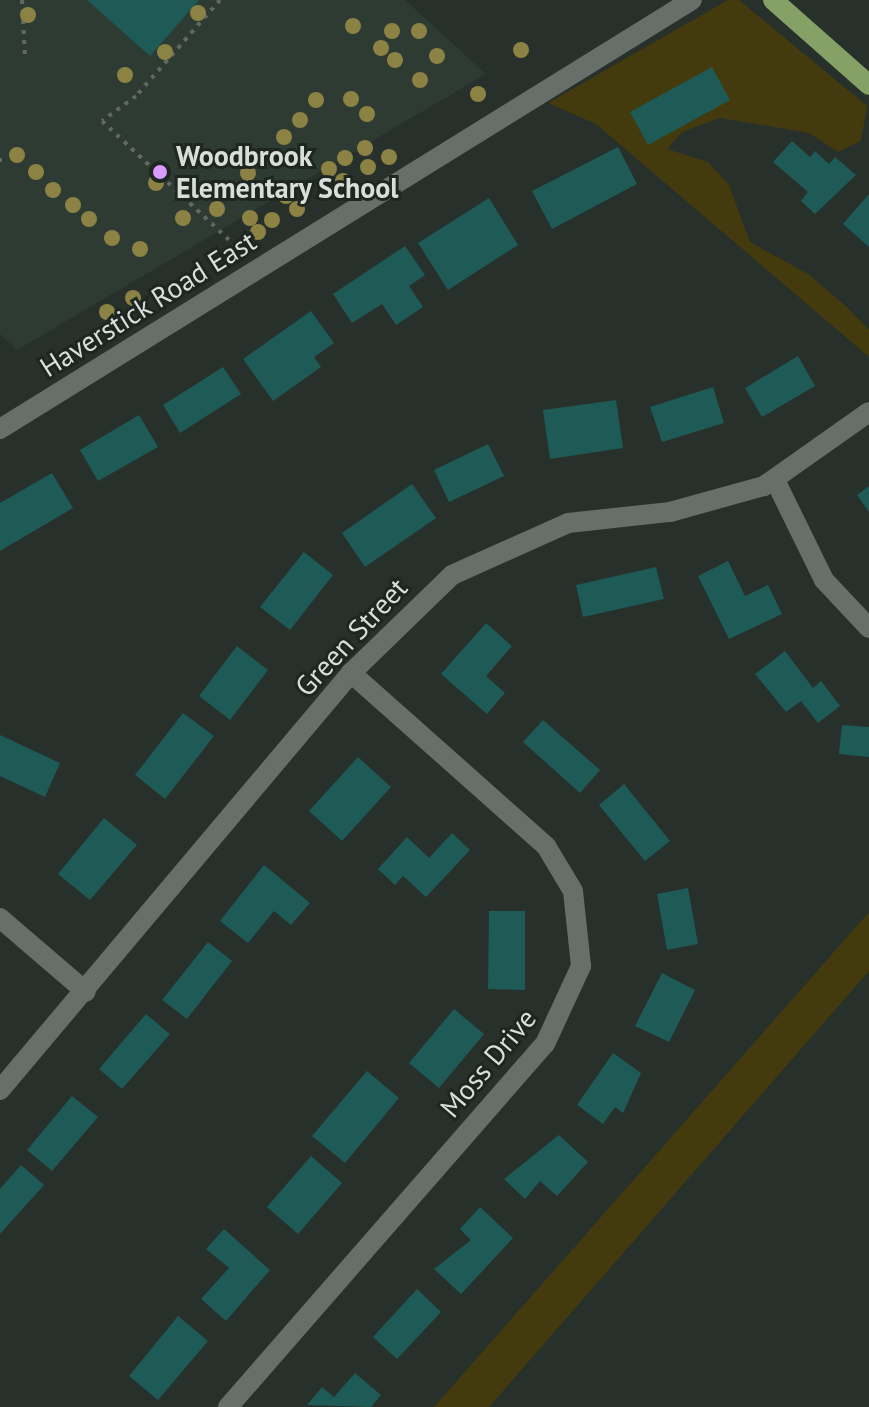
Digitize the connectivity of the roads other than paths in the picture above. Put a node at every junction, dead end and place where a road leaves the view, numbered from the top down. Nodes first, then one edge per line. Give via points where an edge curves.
1 (692, 0) edge
2 (773, 0) edge
3 (869, 85) edge
4 (869, 412) edge
5 (0, 429) edge
6 (775, 480) junction
7 (869, 628) edge
8 (351, 673) junction
9 (0, 918) edge
10 (86, 992) junction
11 (0, 1090) edge
12 (228, 1407) edge

1 - 5 street, Haverstick Road East
2 - 3 main road
4 - 6 street, Green Street
6 - 7 street via 824,580
6 - 8 street, Green Street via 720,501 568,523 525,537 452,575
8 - 10 street, Green Street
8 - 12 street, Moss Drive via 546,846 573,891 581,966 545,1044
9 - 10 street
10 - 11 street, Green Street

